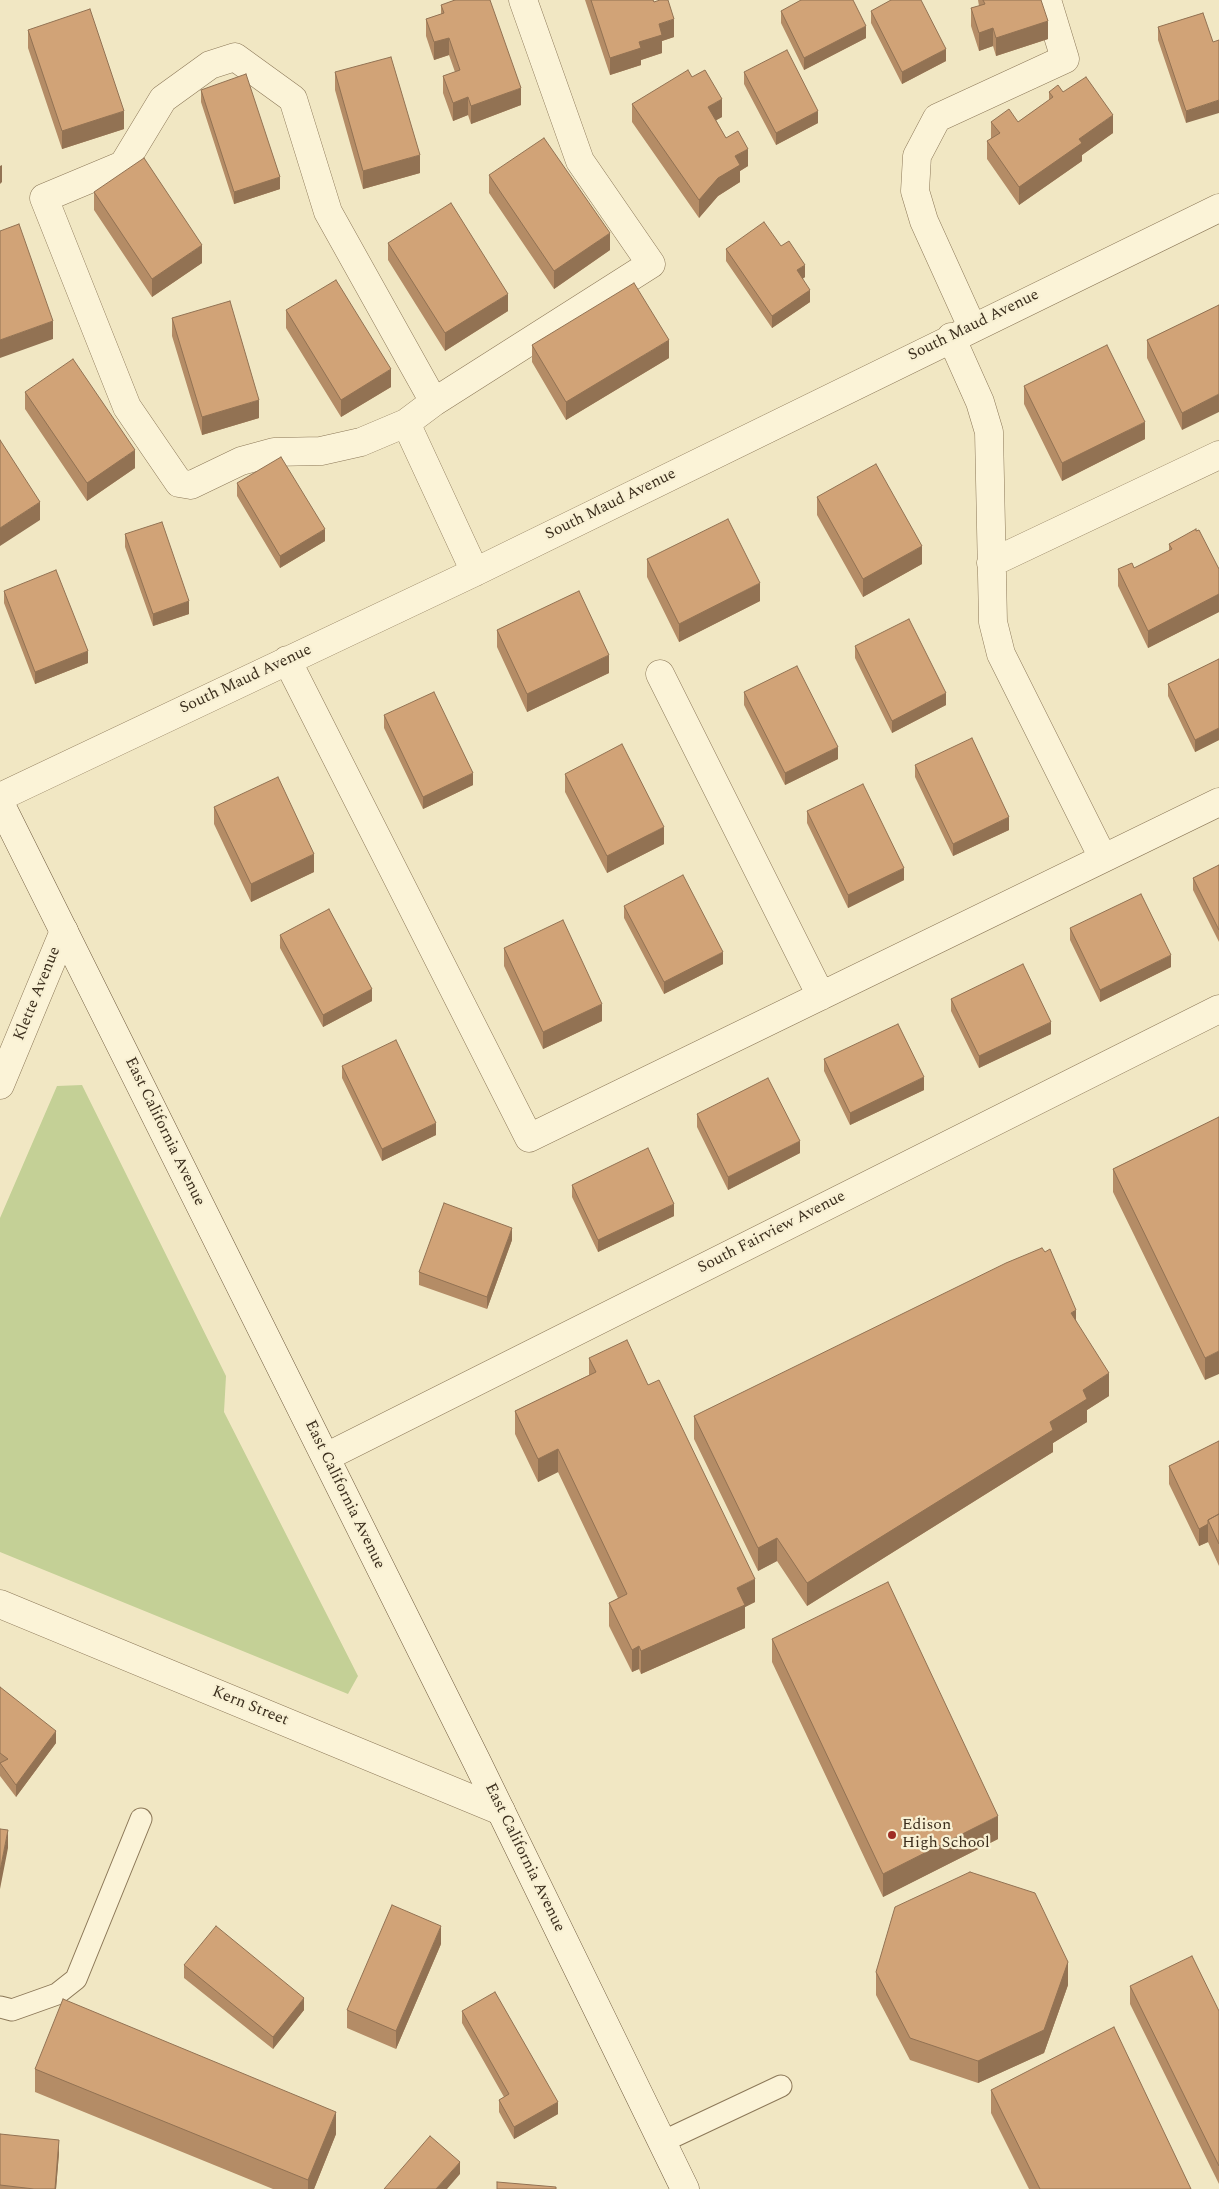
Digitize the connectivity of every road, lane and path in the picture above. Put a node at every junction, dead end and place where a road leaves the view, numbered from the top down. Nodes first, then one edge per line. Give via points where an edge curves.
1 (523, 0) edge
2 (1047, 0) edge
3 (1219, 208) edge
4 (961, 332) junction
5 (434, 402) junction
6 (406, 423) junction
7 (1219, 455) edge
8 (991, 563) junction
9 (475, 572) junction
10 (287, 660) junction
11 (660, 674) dead end
12 (0, 797) edge
13 (1219, 802) edge
14 (0, 803) edge
15 (1103, 858) junction
16 (64, 931) junction
17 (821, 996) junction
18 (1219, 1009) edge
19 (0, 1085) edge
20 (326, 1457) junction
21 (0, 1604) edge
22 (501, 1811) junction
23 (141, 1818) dead end
24 (0, 2007) edge
25 (781, 2086) dead end
26 (662, 2142) junction
27 (685, 2189) edge

1 - 5 street via 580,161 651,264
2 - 4 street via 1065,59 937,118 917,156 915,190
3 - 4 street, South Maud Avenue
4 - 8 street via 989,432
4 - 9 street, South Maud Avenue
5 - 6 street
5 - 6 street via 328,212 293,99 235,57 210,65 163,99 123,165 44,198 127,407 179,483 191,485 241,461 274,452 321,451 361,442
6 - 9 street
7 - 8 street
8 - 15 street via 993,622 1001,654
9 - 10 street, South Maud Avenue
10 - 12 street, South Maud Avenue
10 - 17 street via 529,1138
11 - 17 street
13 - 15 street
14 - 16 street, East California Avenue
15 - 17 street
16 - 19 street, Klette Avenue
16 - 20 street, East California Avenue
18 - 20 street, South Fairview Avenue
20 - 22 street, East California Avenue
21 - 22 street, Kern Street
22 - 26 street, East California Avenue
23 - 24 lane via 76,1979 57,1994 12,2010
25 - 26 lane
26 - 27 street, East California Avenue

